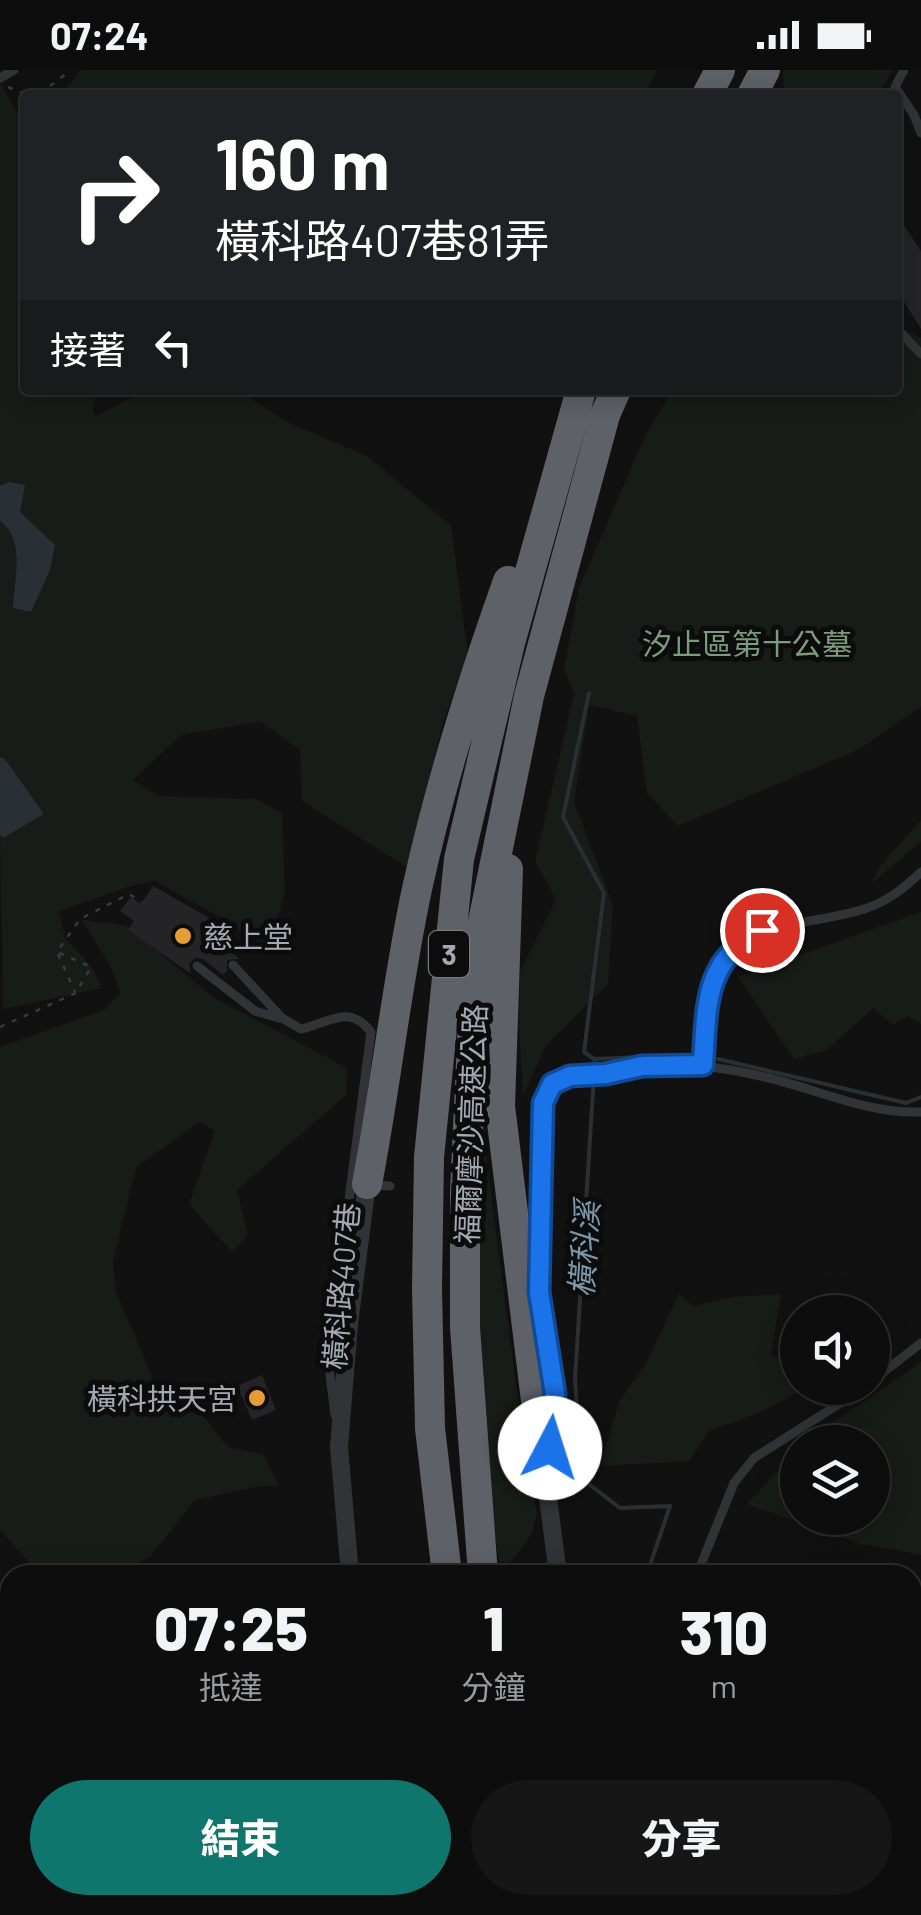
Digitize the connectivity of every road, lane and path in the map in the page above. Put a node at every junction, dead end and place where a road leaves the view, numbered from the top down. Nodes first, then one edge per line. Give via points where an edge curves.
1 (14, 70) edge
2 (71, 70) edge
3 (4, 82) edge
4 (43, 90) edge
5 (902, 101) edge
6 (921, 133) edge
7 (902, 334) edge
8 (921, 354) edge
9 (577, 395) edge
10 (578, 395) edge
11 (614, 395) edge
12 (512, 776) junction
13 (921, 872) edge
14 (142, 902) dead end
15 (58, 952) junction
16 (233, 965) dead end
17 (197, 966) dead end
18 (76, 993) junction
19 (282, 1018) junction
20 (0, 1027) edge
21 (703, 1065) junction
22 (921, 1112) edge
23 (369, 1184) junction
24 (921, 1344) edge
25 (890, 1367) edge
26 (837, 1405) edge
27 (546, 1482) junction
28 (349, 1565) edge
29 (446, 1565) edge
30 (482, 1565) edge
31 (557, 1565) edge
32 (701, 1565) edge

1 - 3 lane
2 - 4 path
5 - 6 lane
7 - 8 lane
9 - 23 highway via 473,678 448,765 414,908
10 - 29 highway, 福爾摩沙高速公路 / 3 via 459,859 429,1157 430,1428
11 - 12 highway, 福爾摩沙高速公路 / 3
12 - 27 highway via 500,1106
12 - 30 highway, 福爾摩沙高速公路 / 3 via 476,956 470,1073 465,1327
13 - 21 lane via 868,908 762,930 742,941 720,963 708,996
14 - 15 path via 130,894 80,919
15 - 18 path
15 - 18 path via 90,967
16 - 19 lane
17 - 19 lane via 255,1012
18 - 20 path
19 - 23 lane via 301,1029 351,1016 371,1032
21 - 22 lane via 897,1113
21 - 27 lane via 581,1074 552,1084 543,1103 536,1192 539,1292 555,1394
23 - 28 street via 338,1447
24 - 25 lane
26 - 32 lane via 754,1458 734,1483
27 - 31 street

